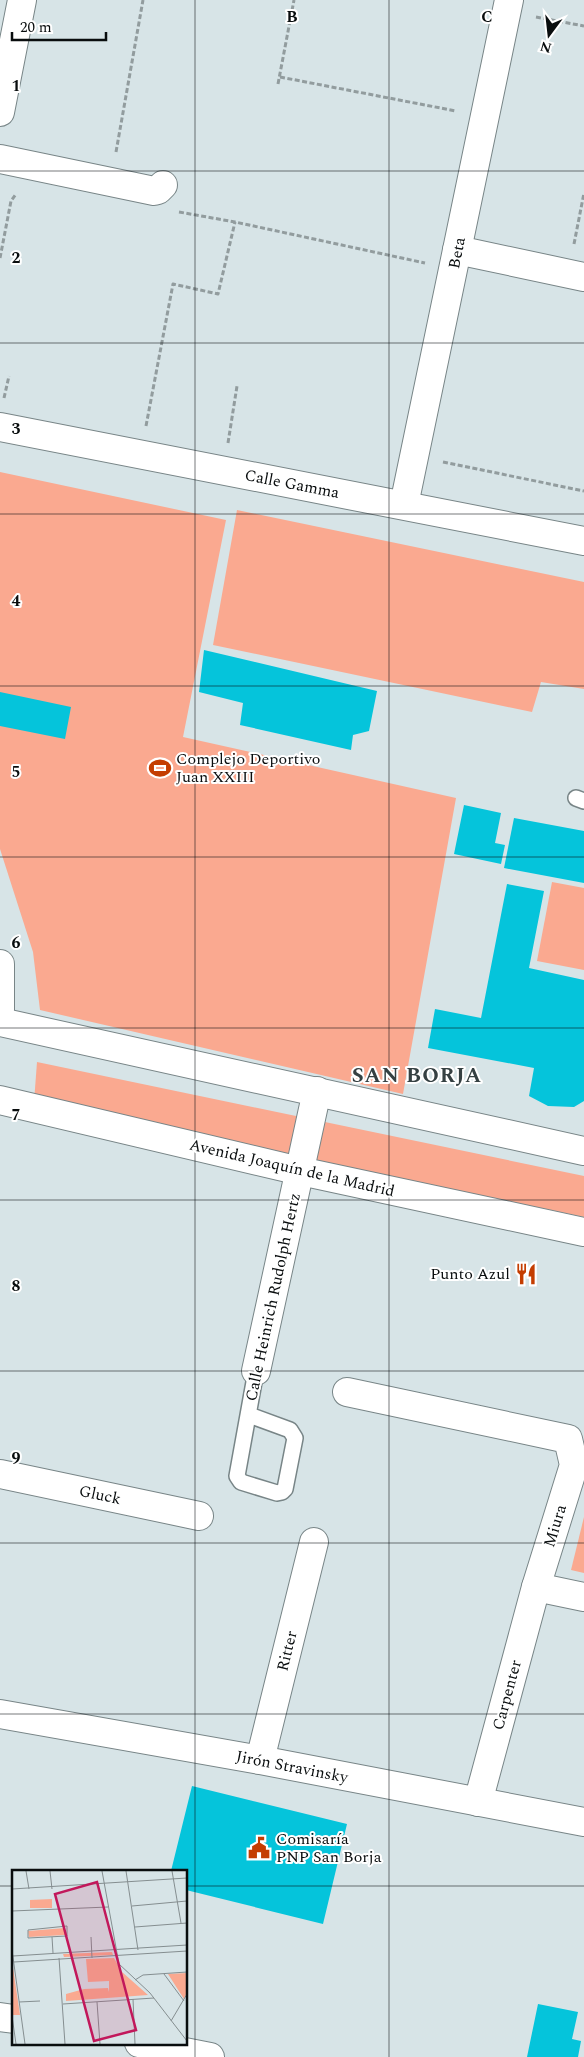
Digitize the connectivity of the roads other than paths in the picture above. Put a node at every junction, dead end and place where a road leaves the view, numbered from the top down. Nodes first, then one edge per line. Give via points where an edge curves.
1 (22, 0) edge
2 (508, 7) edge
3 (0, 112) edge
4 (0, 159) edge
5 (163, 185) dead end
6 (455, 260) junction
7 (584, 277) edge
8 (2, 414) edge
9 (404, 506) junction
10 (584, 541) edge
11 (0, 964) edge
12 (0, 1010) edge
13 (0, 1022) edge
14 (317, 1091) junction
15 (0, 1100) edge
16 (584, 1150) edge
17 (300, 1171) junction
18 (584, 1232) edge
19 (256, 1370) joint
20 (347, 1392) dead end
21 (249, 1415) junction
22 (579, 1466) edge
23 (0, 1474) edge
24 (199, 1516) dead end
25 (314, 1542) dead end
26 (536, 1587) junction
27 (584, 1597) edge
28 (0, 1714) edge
29 (260, 1760) junction
30 (478, 1802) junction
31 (584, 1822) edge
32 (144, 2044) edge
33 (210, 2057) edge

1 - 3 street
2 - 6 street, Beta
4 - 5 street via 154,190
6 - 7 street
6 - 9 street, Beta
8 - 9 street, Calle Gamma via 140,454
9 - 10 street, Calle Gamma
11 - 12 street
13 - 14 street
14 - 16 street
14 - 17 street, Calle Heinrich Rudolph Hertz
15 - 17 street, Avenida Joaquín de la Madrid
17 - 18 street, Avenida Joaquín de la Madrid
17 - 19 street, Calle Heinrich Rudolph Hertz
19 - 21 lane, Calle Heinrich Rudolph Hertz
20 - 22 street via 568,1439
21 - 21 lane, Calle Heinrich Rudolph Hertz via 238,1479 282,1492 296,1438 290,1430
22 - 26 street, Miura
23 - 24 street, Gluck
25 - 29 street, Ritter
26 - 27 street
26 - 30 street, Carpenter
28 - 29 street, Jirón Stravinsky
29 - 30 street, Jirón Stravinsky
30 - 31 street, Jirón Stravinsky
32 - 33 street

